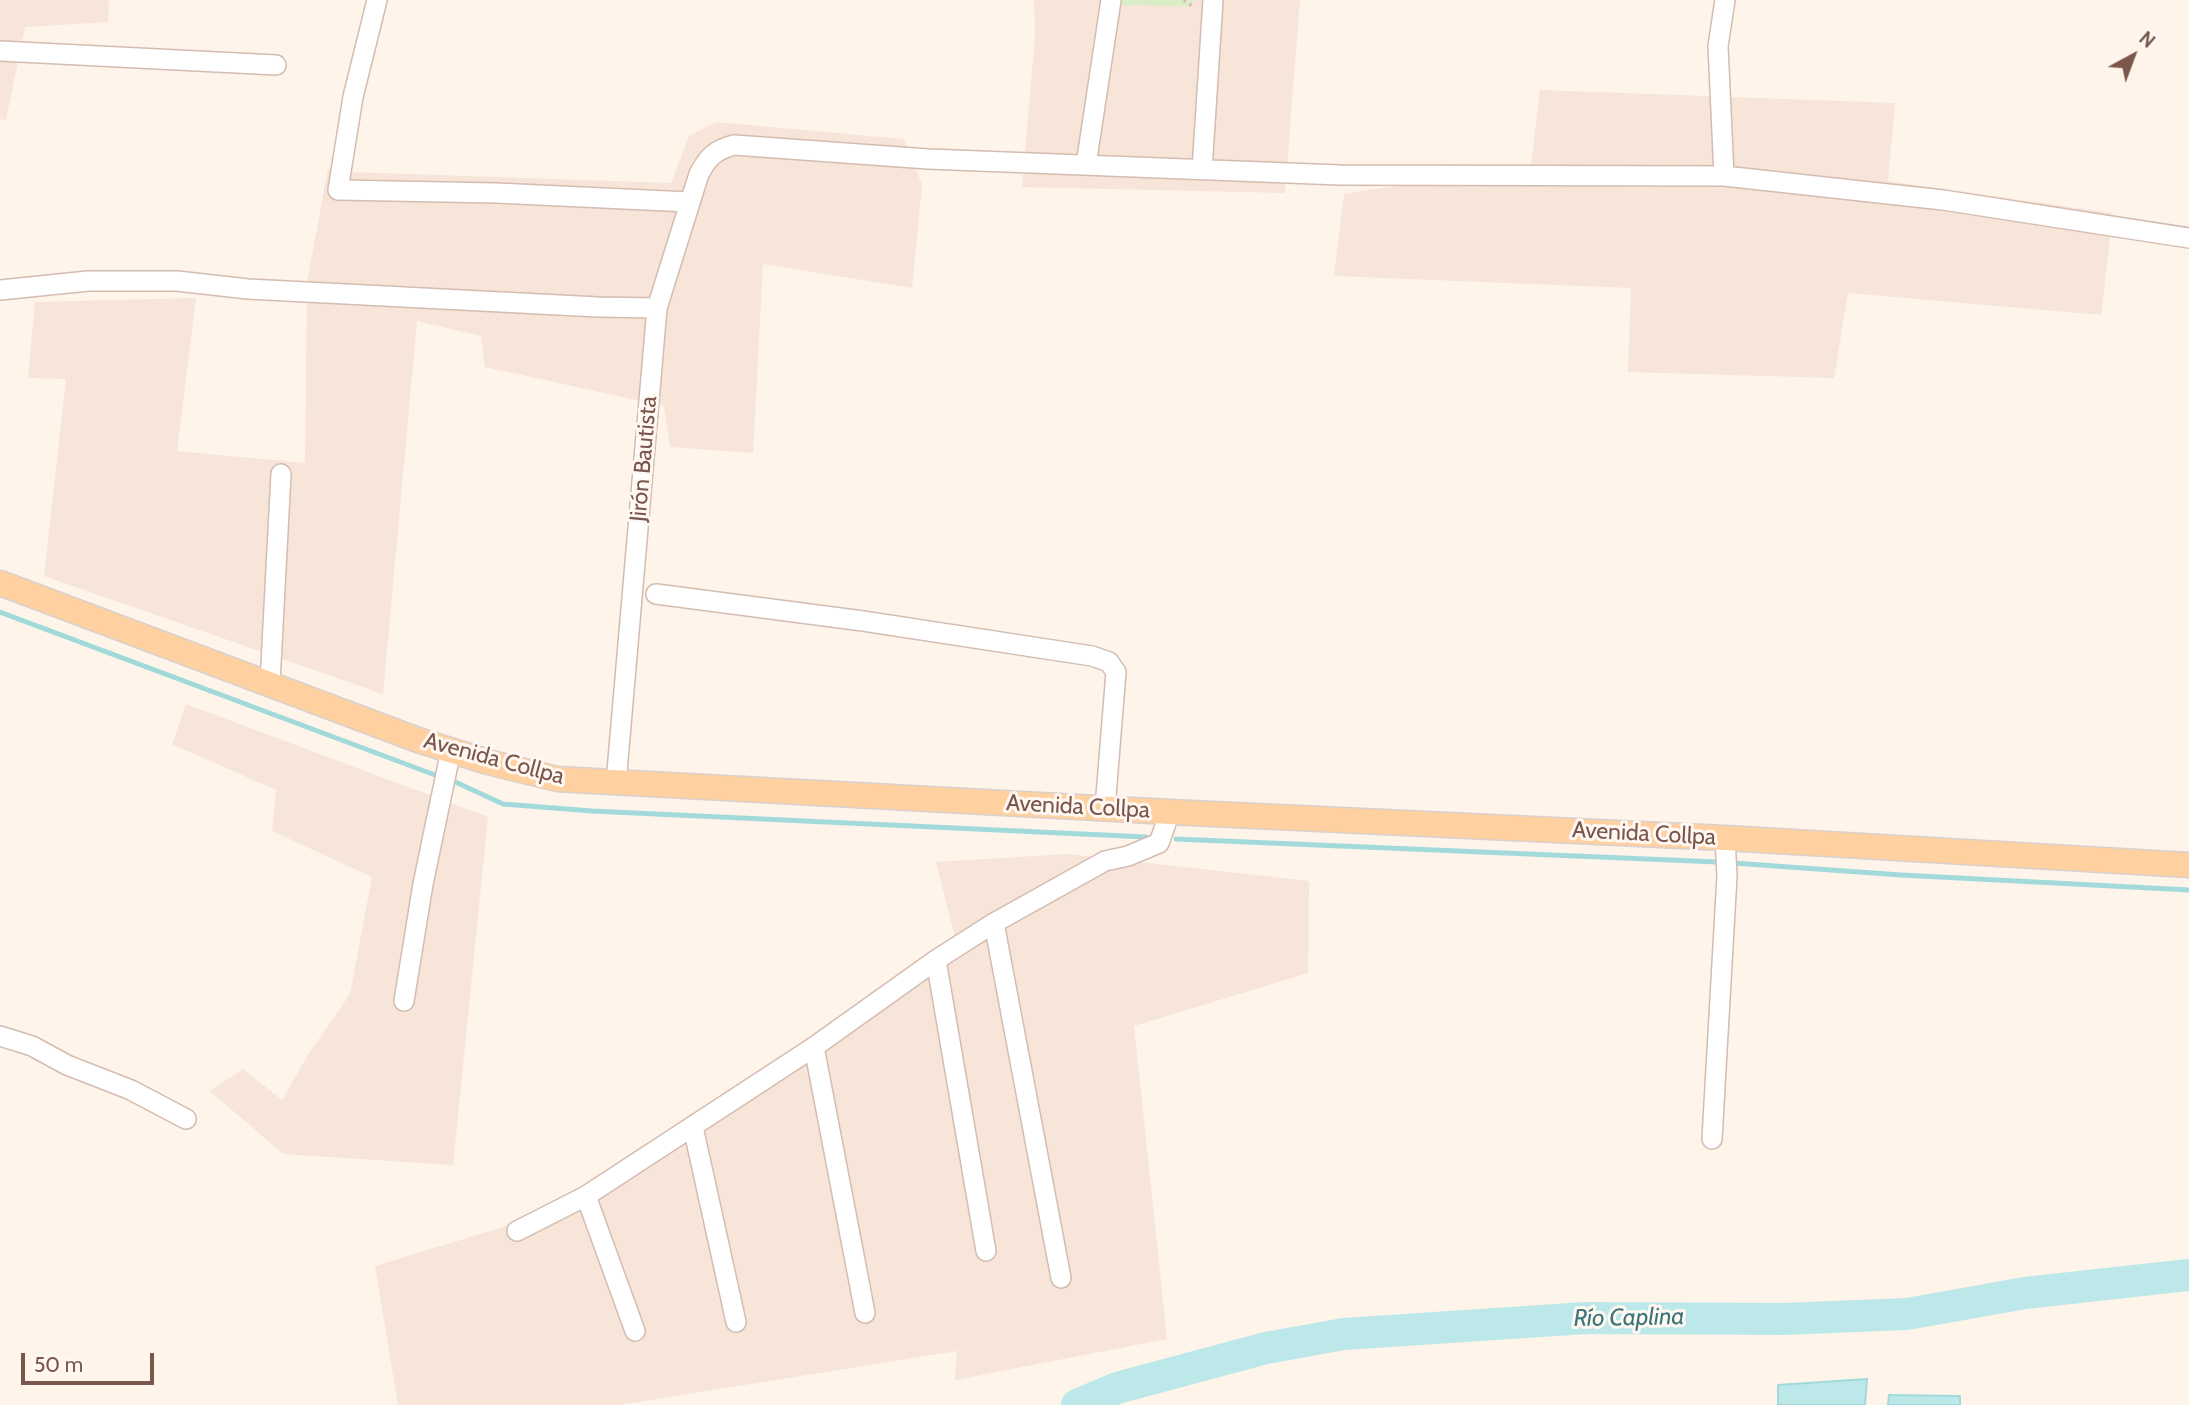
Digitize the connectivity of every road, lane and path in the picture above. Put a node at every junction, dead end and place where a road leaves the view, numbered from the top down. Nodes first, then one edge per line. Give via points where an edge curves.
1 (377, 0) edge
2 (1111, 0) edge
3 (1184, 0) edge
4 (1213, 0) edge
5 (1725, 0) edge
6 (1192, 6) dead end
7 (0, 51) edge
8 (276, 65) dead end
9 (1086, 165) junction
10 (1202, 170) junction
11 (1724, 176) junction
12 (689, 202) junction
13 (2189, 238) edge
14 (0, 290) edge
15 (657, 308) junction
16 (281, 474) dead end
17 (0, 583) edge
18 (656, 594) dead end
19 (270, 683) junction
20 (452, 750) junction
21 (616, 783) junction
22 (1105, 808) junction
23 (1170, 812) junction
24 (1726, 838) junction
25 (2189, 864) edge
26 (994, 923) junction
27 (936, 960) junction
28 (404, 1001) dead end
29 (0, 1036) edge
30 (814, 1047) junction
31 (186, 1119) dead end
32 (693, 1127) junction
33 (1712, 1139) dead end
34 (586, 1196) junction
35 (517, 1231) dead end
36 (986, 1251) dead end
37 (1061, 1278) dead end
38 (864, 1313) dead end
39 (736, 1322) dead end
40 (635, 1331) dead end

1 - 12 street via 338,190
2 - 9 street
3 - 6 path
4 - 10 street
5 - 11 street via 1718,46
7 - 8 street
9 - 10 street
9 - 12 street, Jirón Bautista via 734,145 708,157
10 - 11 street
11 - 13 street via 1942,200
12 - 15 street, Jirón Bautista
14 - 15 street via 88,281 177,281 248,289
15 - 21 street, Jirón Bautista
16 - 19 street
17 - 19 main road, Avenida Collpa
18 - 22 street via 1105,660 1116,672
19 - 20 main road, Avenida Collpa
20 - 21 main road, Avenida Collpa via 557,779
20 - 28 street
21 - 22 main road, Avenida Collpa
22 - 23 main road, Avenida Collpa
23 - 24 main road, Avenida Collpa
23 - 26 street via 1159,843 1105,861
24 - 25 main road, Avenida Collpa
24 - 33 street
26 - 27 street
26 - 37 street
27 - 30 street
27 - 36 street
29 - 31 street via 131,1090
30 - 32 street
30 - 38 street
32 - 34 street
32 - 39 street
34 - 35 street
34 - 40 street

